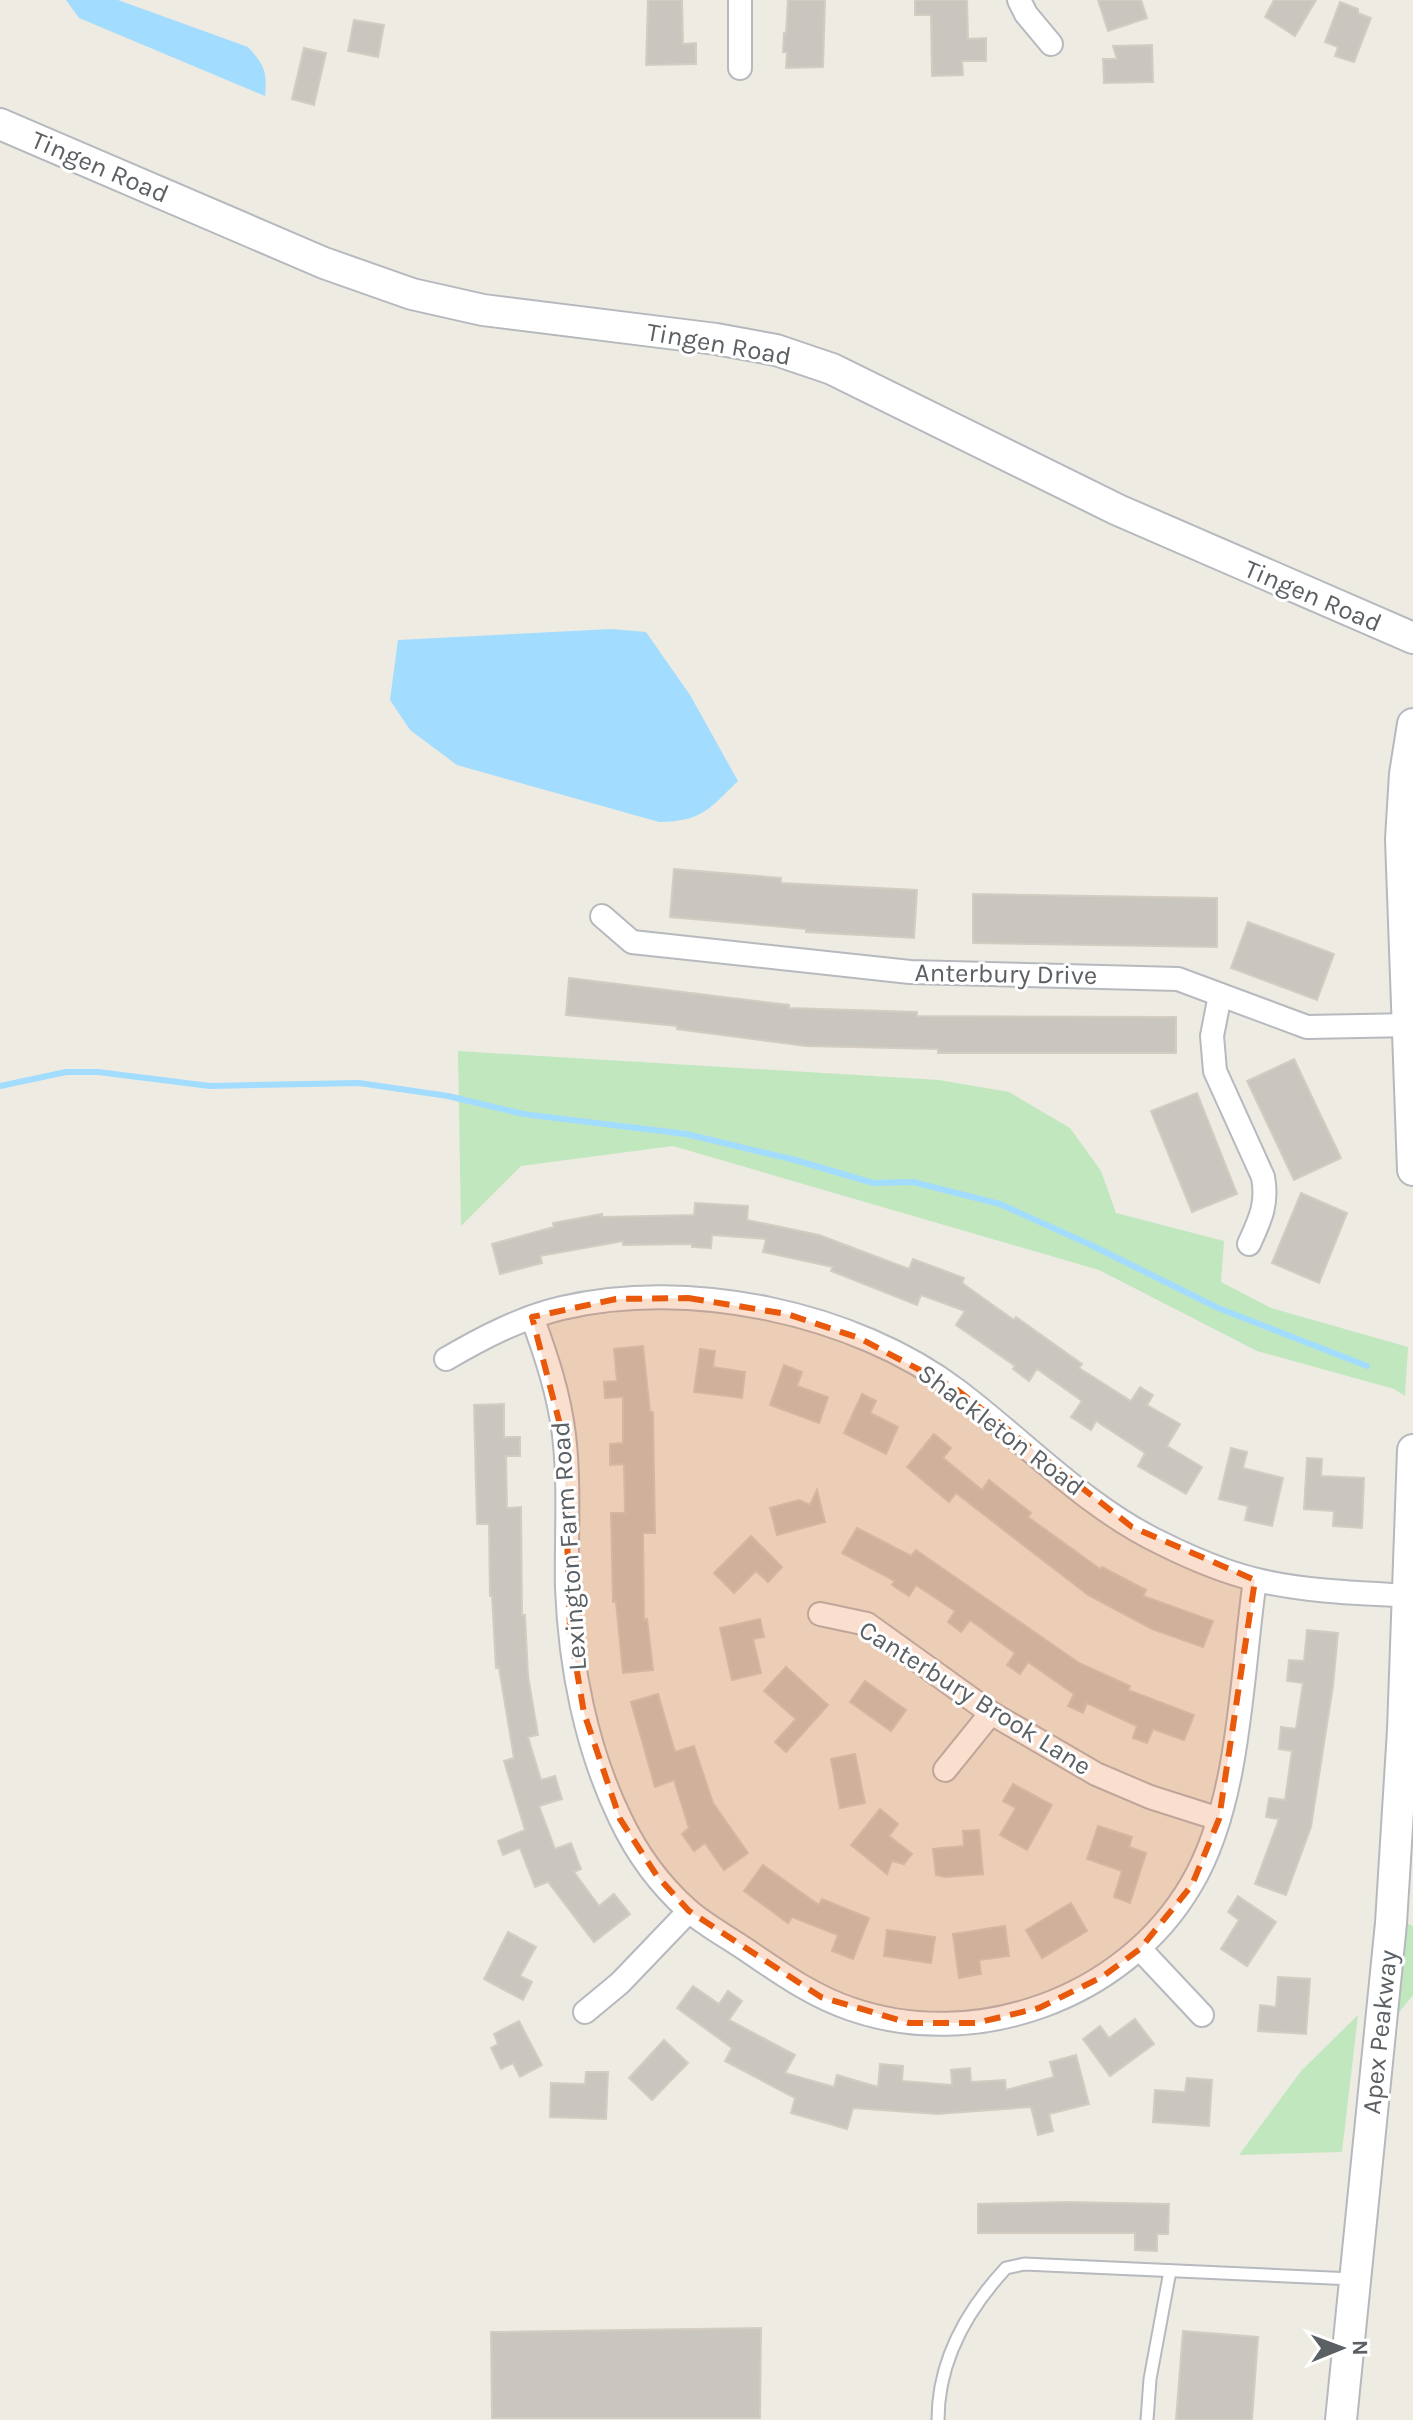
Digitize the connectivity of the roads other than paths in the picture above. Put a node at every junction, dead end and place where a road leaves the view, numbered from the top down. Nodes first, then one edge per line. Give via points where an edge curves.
1 (740, 0) edge
2 (1019, 0) edge
3 (1051, 44) dead end
4 (740, 68) dead end
5 (0, 124) edge
6 (1413, 638) edge
7 (1413, 724) edge
8 (602, 916) dead end
9 (1220, 995) junction
10 (1411, 1025) edge
11 (1413, 1170) edge
12 (1249, 1244) dead end
13 (532, 1317) junction
14 (446, 1359) dead end
15 (1413, 1450) edge
16 (1255, 1580) junction
17 (1411, 1596) edge
18 (820, 1614) dead end
19 (991, 1713) junction
20 (945, 1770) dead end
21 (1219, 1819) junction
22 (689, 1911) junction
23 (1140, 1949) junction
24 (585, 2012) dead end
25 (1202, 2015) dead end
26 (1170, 2271) junction
27 (1354, 2279) junction
28 (938, 2420) edge
29 (1147, 2420) edge
30 (1341, 2420) edge

1 - 4 street
2 - 3 street
5 - 6 street, Tingen Road via 324,263 412,294 483,310 716,339 776,350 832,369 1118,510
7 - 10 street via 1401,839
8 - 9 street, Anterbury Drive via 632,942 910,972 1178,979
9 - 10 street, Anterbury Drive via 1307,1027
9 - 12 street via 1212,1036 1215,1071 1266,1194
10 - 11 street
13 - 14 street, Shackleton Road
13 - 16 street, Shackleton Road via 587,1302 688,1298 758,1307 835,1329 894,1353 956,1389 1132,1527
13 - 22 street, Lexington Farm Road via 555,1384 564,1440 570,1630 588,1726 620,1819 657,1876
15 - 17 street, Apex Peakway
16 - 17 street, Shackleton Road
16 - 21 street, Lexington Farm Road via 1231,1768
17 - 27 street, Apex Peakway via 1391,1923
18 - 19 street, Canterbury Brook Lane via 867,1624
19 - 20 street
19 - 21 street, Canterbury Brook Lane via 1096,1774
21 - 23 street, Lexington Farm Road via 1192,1885
22 - 23 street, Lexington Farm Road via 821,1997 909,2023 976,2023 1039,2008 1102,1977
22 - 24 street
23 - 25 street
26 - 27 lane
26 - 28 lane via 1024,2264 1006,2268 969,2313 948,2361 938,2396
26 - 29 lane
27 - 30 street, Apex Peakway

